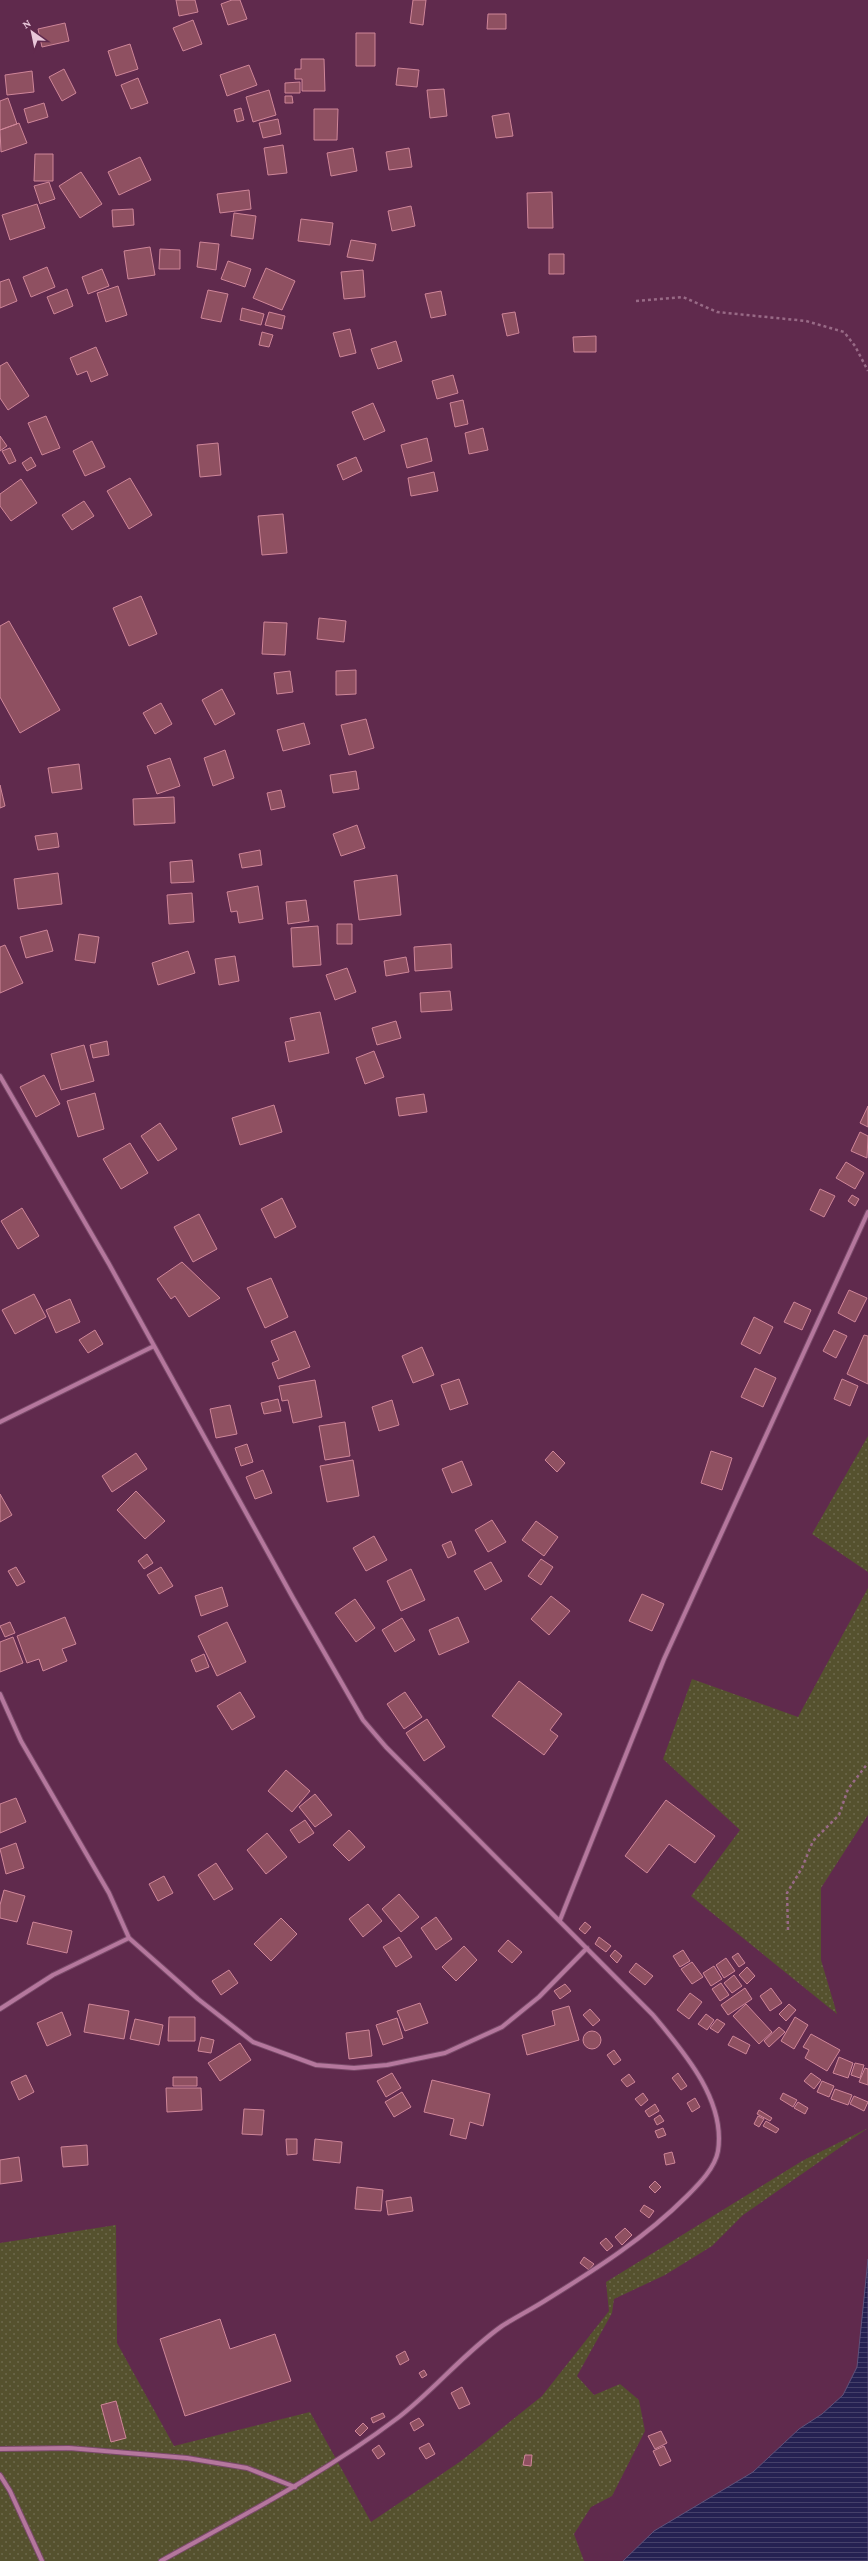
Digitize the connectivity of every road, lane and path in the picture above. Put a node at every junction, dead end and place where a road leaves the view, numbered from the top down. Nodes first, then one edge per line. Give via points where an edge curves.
1 (636, 302) dead end
2 (868, 371) edge
3 (0, 1076) edge
4 (868, 1212) edge
5 (152, 1346) junction
6 (0, 1422) edge
7 (0, 1694) edge
8 (868, 1764) edge
9 (560, 1920) junction
10 (788, 1930) dead end
11 (129, 1938) junction
12 (587, 1948) junction
13 (0, 2009) edge
14 (0, 2449) edge
15 (0, 2475) edge
16 (295, 2487) junction
17 (42, 2561) edge
18 (161, 2561) edge

1 - 2 path via 683,297 717,312 806,321 844,332 855,346
3 - 5 street via 109,1264
4 - 9 street via 664,1659
5 - 6 street
5 - 9 street via 363,1720 386,1747
7 - 11 street via 21,1741 109,1893
8 - 10 path via 848,1788 839,1815 813,1841 802,1868 787,1893
9 - 12 street
11 - 12 street via 198,1999 254,2042 316,2065 354,2068 387,2065 445,2053 502,2027 539,1997
11 - 13 street via 53,1975
12 - 16 street via 653,2015 683,2051 707,2092 718,2124 718,2152 704,2179 668,2216 611,2260 501,2327 400,2416
14 - 16 street via 69,2448 187,2458 247,2468
15 - 17 street
16 - 18 street

